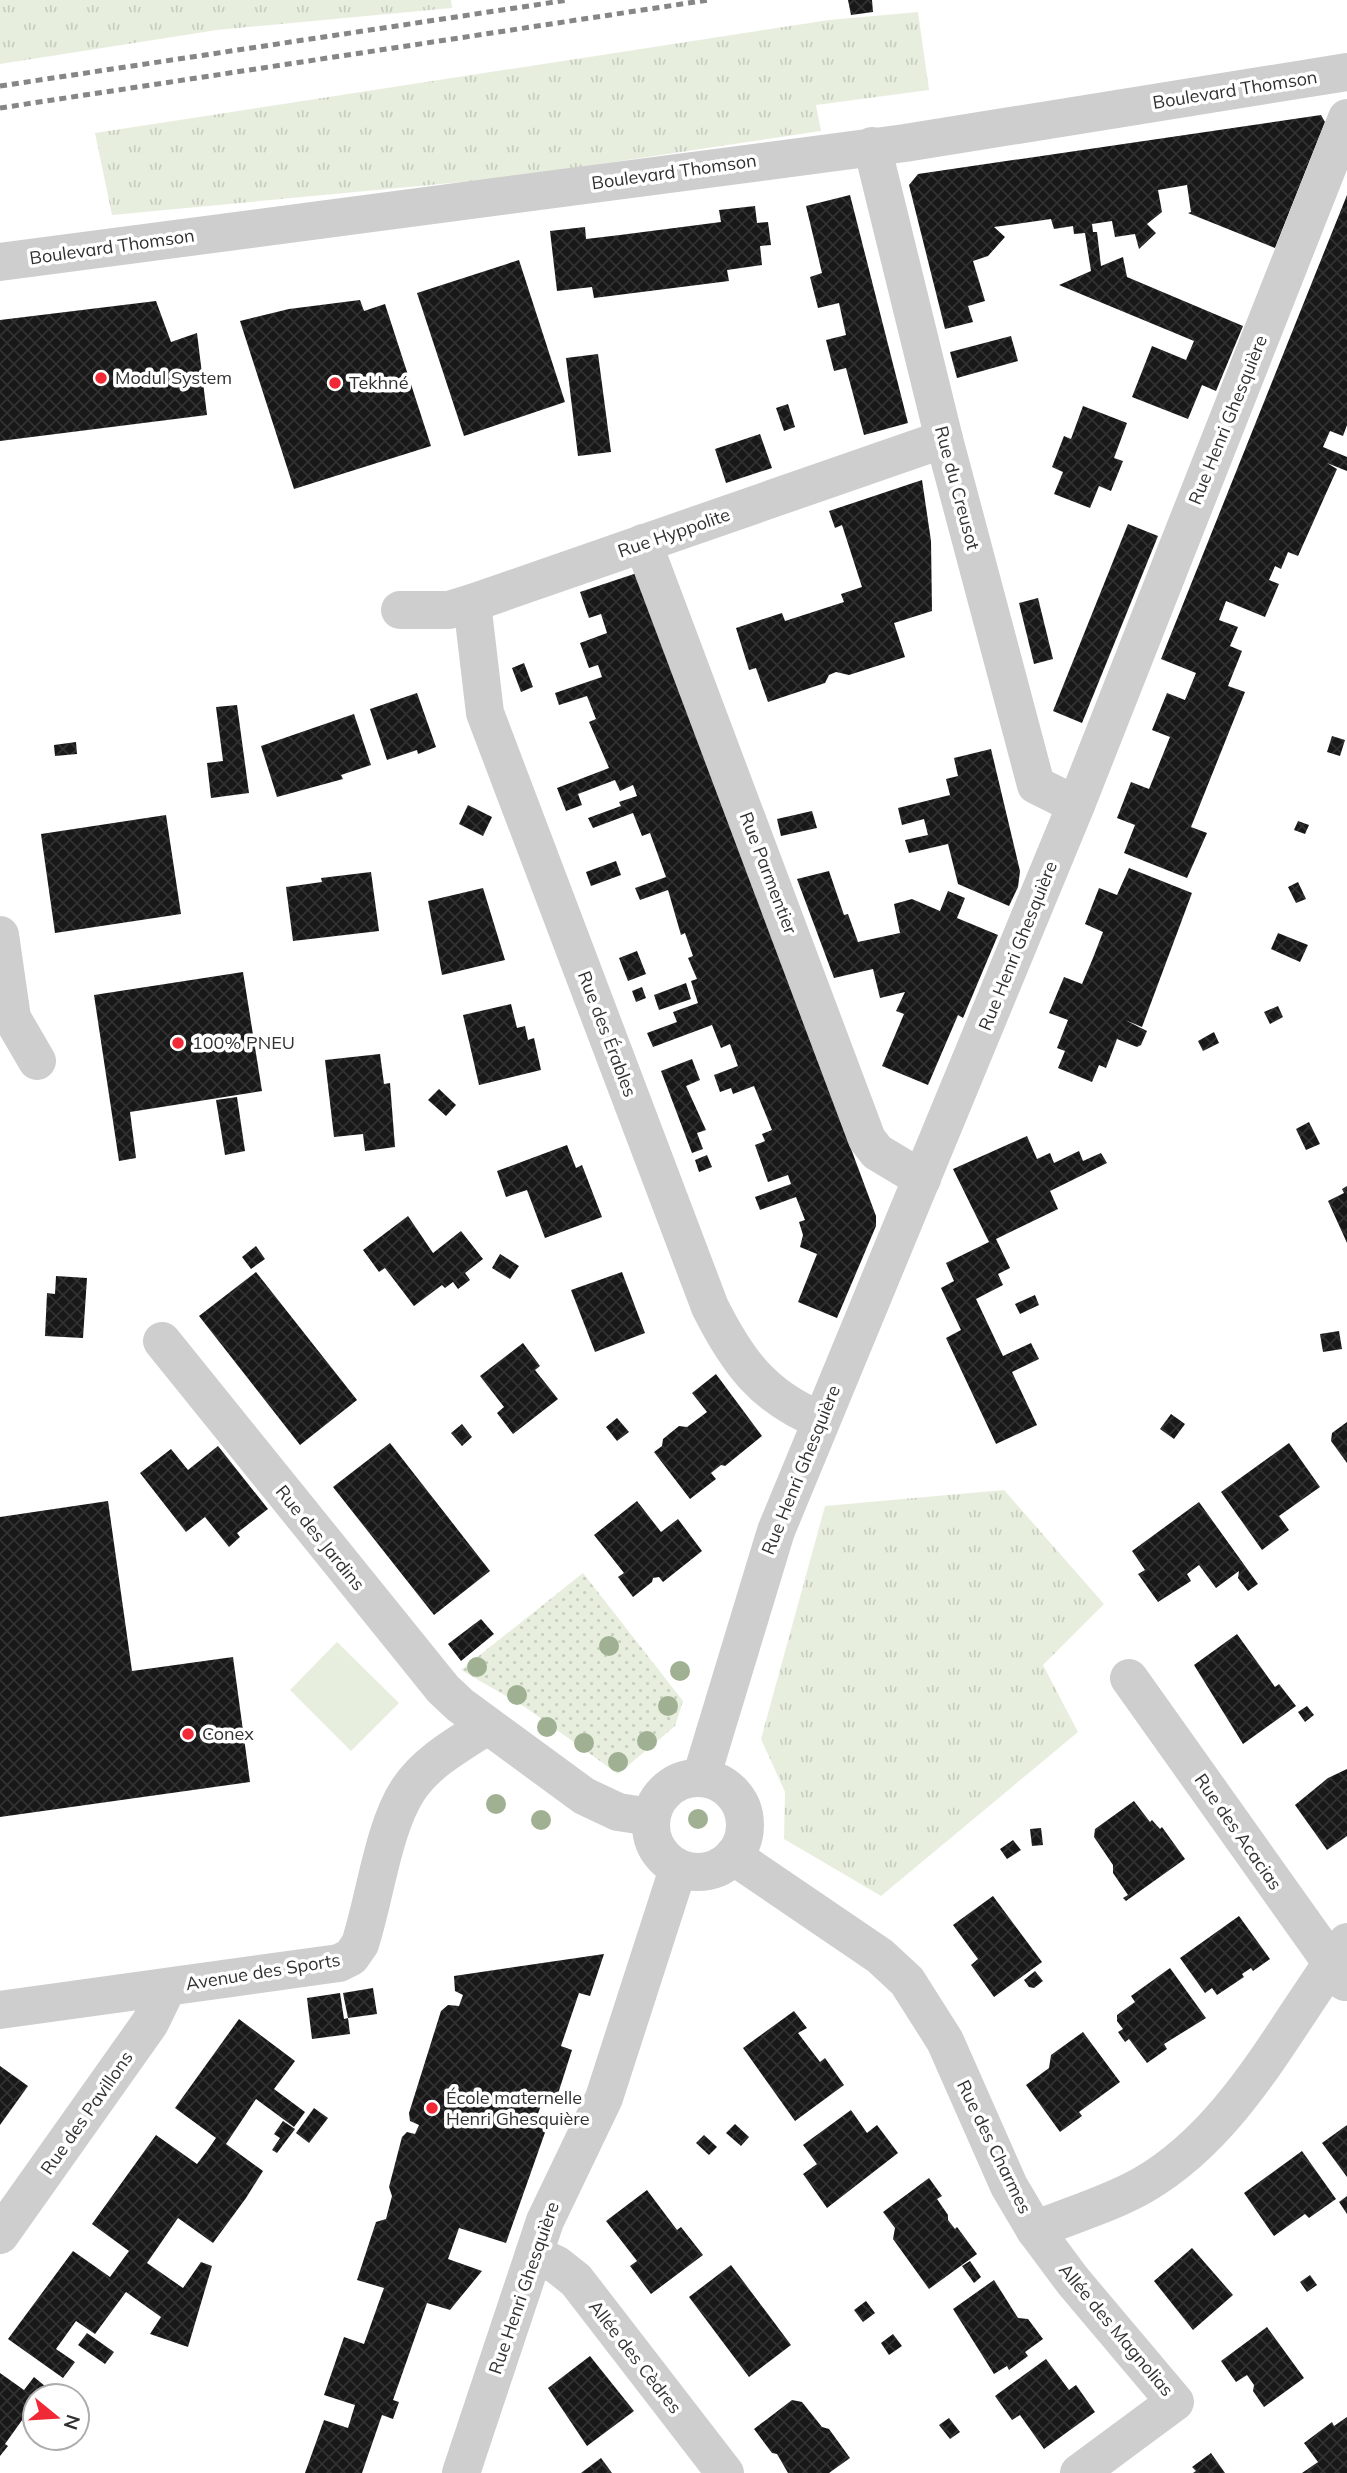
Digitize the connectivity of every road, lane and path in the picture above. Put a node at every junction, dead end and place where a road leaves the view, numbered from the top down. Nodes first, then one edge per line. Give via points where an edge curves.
1 (1347, 72) edge
2 (1347, 118) edge
3 (872, 146) junction
4 (0, 262) edge
5 (944, 439) junction
6 (643, 543) junction
7 (471, 603) junction
8 (400, 610) dead end
9 (1076, 805) junction
10 (0, 935) edge
11 (37, 1062) dead end
12 (922, 1179) junction
13 (162, 1341) dead end
14 (820, 1420) junction
15 (1129, 1678) dead end
16 (486, 1726) junction
17 (701, 1778) junction
18 (650, 1817) junction
19 (733, 1856) junction
20 (678, 1869) junction
21 (1342, 1964) edge
22 (167, 1988) junction
23 (0, 2010) edge
24 (1035, 2230) junction
25 (0, 2235) edge
26 (534, 2254) junction
27 (461, 2473) edge
28 (725, 2473) edge
29 (1079, 2473) edge

1 - 3 street, Boulevard Thomson
2 - 9 street, Rue Henri Ghesquière
3 - 4 street, Boulevard Thomson
3 - 5 street, Rue du Creusot
5 - 6 street, Rue Hyppolite
5 - 9 street, Rue du Creusot via 1036,785
6 - 7 street, Rue Hyppolite
6 - 12 street, Rue Parmentier via 867,1139 877,1152
7 - 8 street, Rue Hyppolite via 449,610
7 - 14 street, Rue des Érables via 485,713 710,1307 753,1376 794,1409
9 - 12 street, Rue Henri Ghesquière
10 - 11 street via 12,1018
12 - 14 street, Rue Henri Ghesquière
13 - 16 street, Rue des Jardins via 424,1668
14 - 17 street, Rue Henri Ghesquière via 764,1563
15 - 21 street, Rue des Acacias
16 - 18 street via 584,1796 618,1812
16 - 22 street, Avenue des Sports via 445,1753 408,1788 397,1809 360,1944 351,1957 339,1964
17 - 18 street via 668,1788
17 - 19 street via 725,1787 742,1807 744,1833
18 - 20 street via 653,1843
19 - 20 street via 708,1872
19 - 24 street, Rue des Charmes via 880,1956 907,1981 945,2040 1004,2175
20 - 26 street, Rue Henri Ghesquière via 604,2098 555,2198
21 - 24 street, Rue des Charmes via 1234,2103 1177,2161 1143,2185
22 - 23 street, Avenue des Sports
22 - 25 street, Rue des Pavillons via 143,2033
24 - 29 street, Allée des Magnolias via 1175,2402
26 - 27 street, Rue Henri Ghesquière
26 - 28 street, Allée des Cèdres via 576,2280

